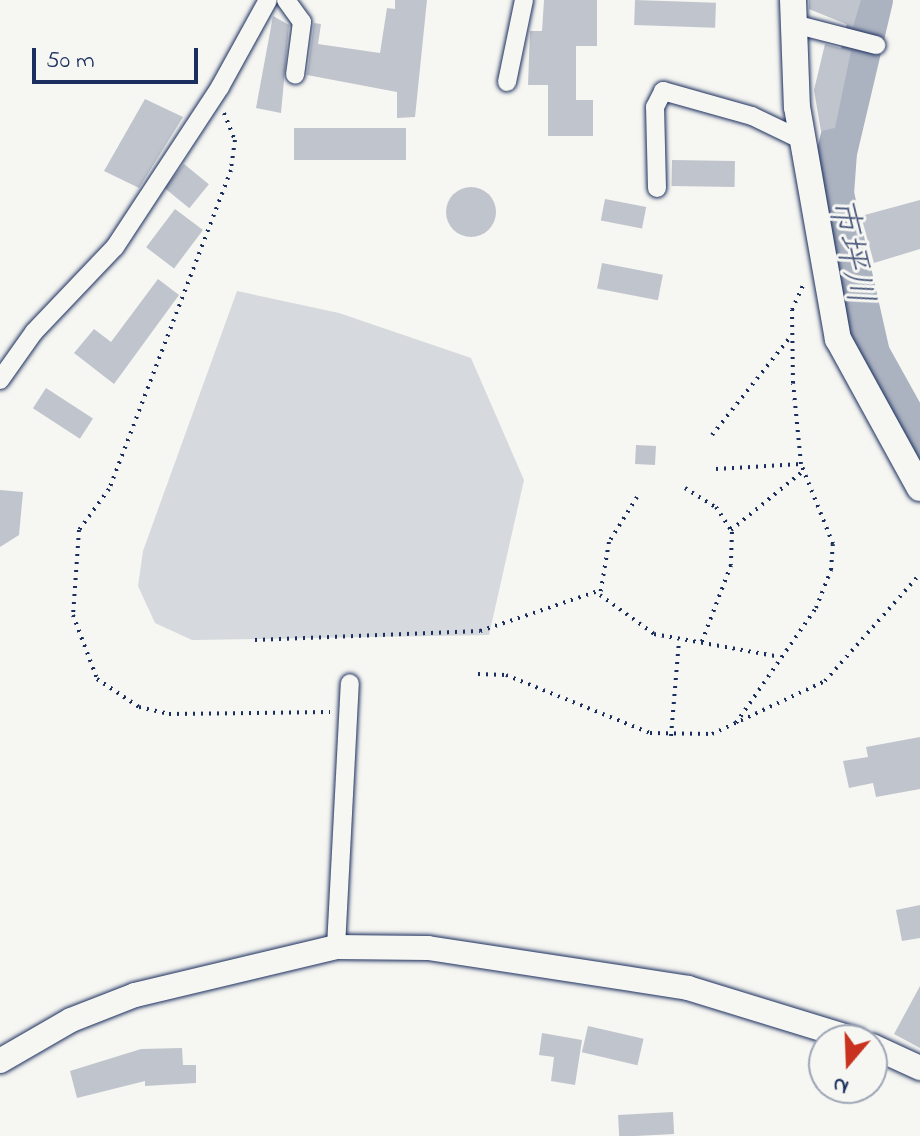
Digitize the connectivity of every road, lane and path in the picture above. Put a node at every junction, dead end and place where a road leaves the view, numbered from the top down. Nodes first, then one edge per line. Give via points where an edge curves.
1 (268, 0) edge
2 (286, 0) edge
3 (524, 0) edge
4 (794, 12) edge
5 (876, 45) dead end
6 (295, 75) dead end
7 (507, 82) dead end
8 (214, 98) junction
9 (802, 140) junction
10 (657, 188) dead end
11 (815, 278) dead end
12 (791, 336) junction
13 (0, 380) edge
14 (712, 435) dead end
15 (801, 464) junction
16 (716, 469) dead end
17 (804, 471) junction
18 (685, 488) dead end
19 (920, 488) edge
20 (637, 497) dead end
21 (731, 530) junction
22 (920, 574) edge
23 (598, 591) junction
24 (255, 640) dead end
25 (679, 640) junction
26 (701, 644) junction
27 (780, 657) junction
28 (478, 674) dead end
29 (350, 683) dead end
30 (348, 712) junction
31 (736, 723) junction
32 (671, 736) junction
33 (336, 947) junction
34 (811, 1024) edge
35 (888, 1053) edge
36 (0, 1061) edge
37 (920, 1068) edge

1 - 8 street
2 - 6 street via 302,22
3 - 7 street
4 - 5 street
4 - 9 main road
8 - 13 street via 115,247 34,332
8 - 30 path via 230,122 236,152 109,489 79,530 73,615 97,679 139,707 169,714
9 - 10 street via 752,116 663,91 655,107
9 - 19 main road via 838,339
11 - 12 path via 795,299
12 - 14 path
12 - 15 path
15 - 16 path
15 - 17 path
17 - 21 path
17 - 27 path via 826,522 833,556 816,608
18 - 21 path via 716,507
20 - 23 path via 609,542
21 - 26 path via 731,565
22 - 31 path via 825,681
23 - 24 path via 480,631
23 - 25 path via 645,629
25 - 26 path
25 - 32 path
26 - 27 path
27 - 31 path
28 - 32 path via 506,675
29 - 30 street
30 - 33 street
31 - 32 path via 712,734
33 - 34 street via 428,948 658,982 739,999
33 - 36 street via 135,995 71,1020
35 - 37 street

